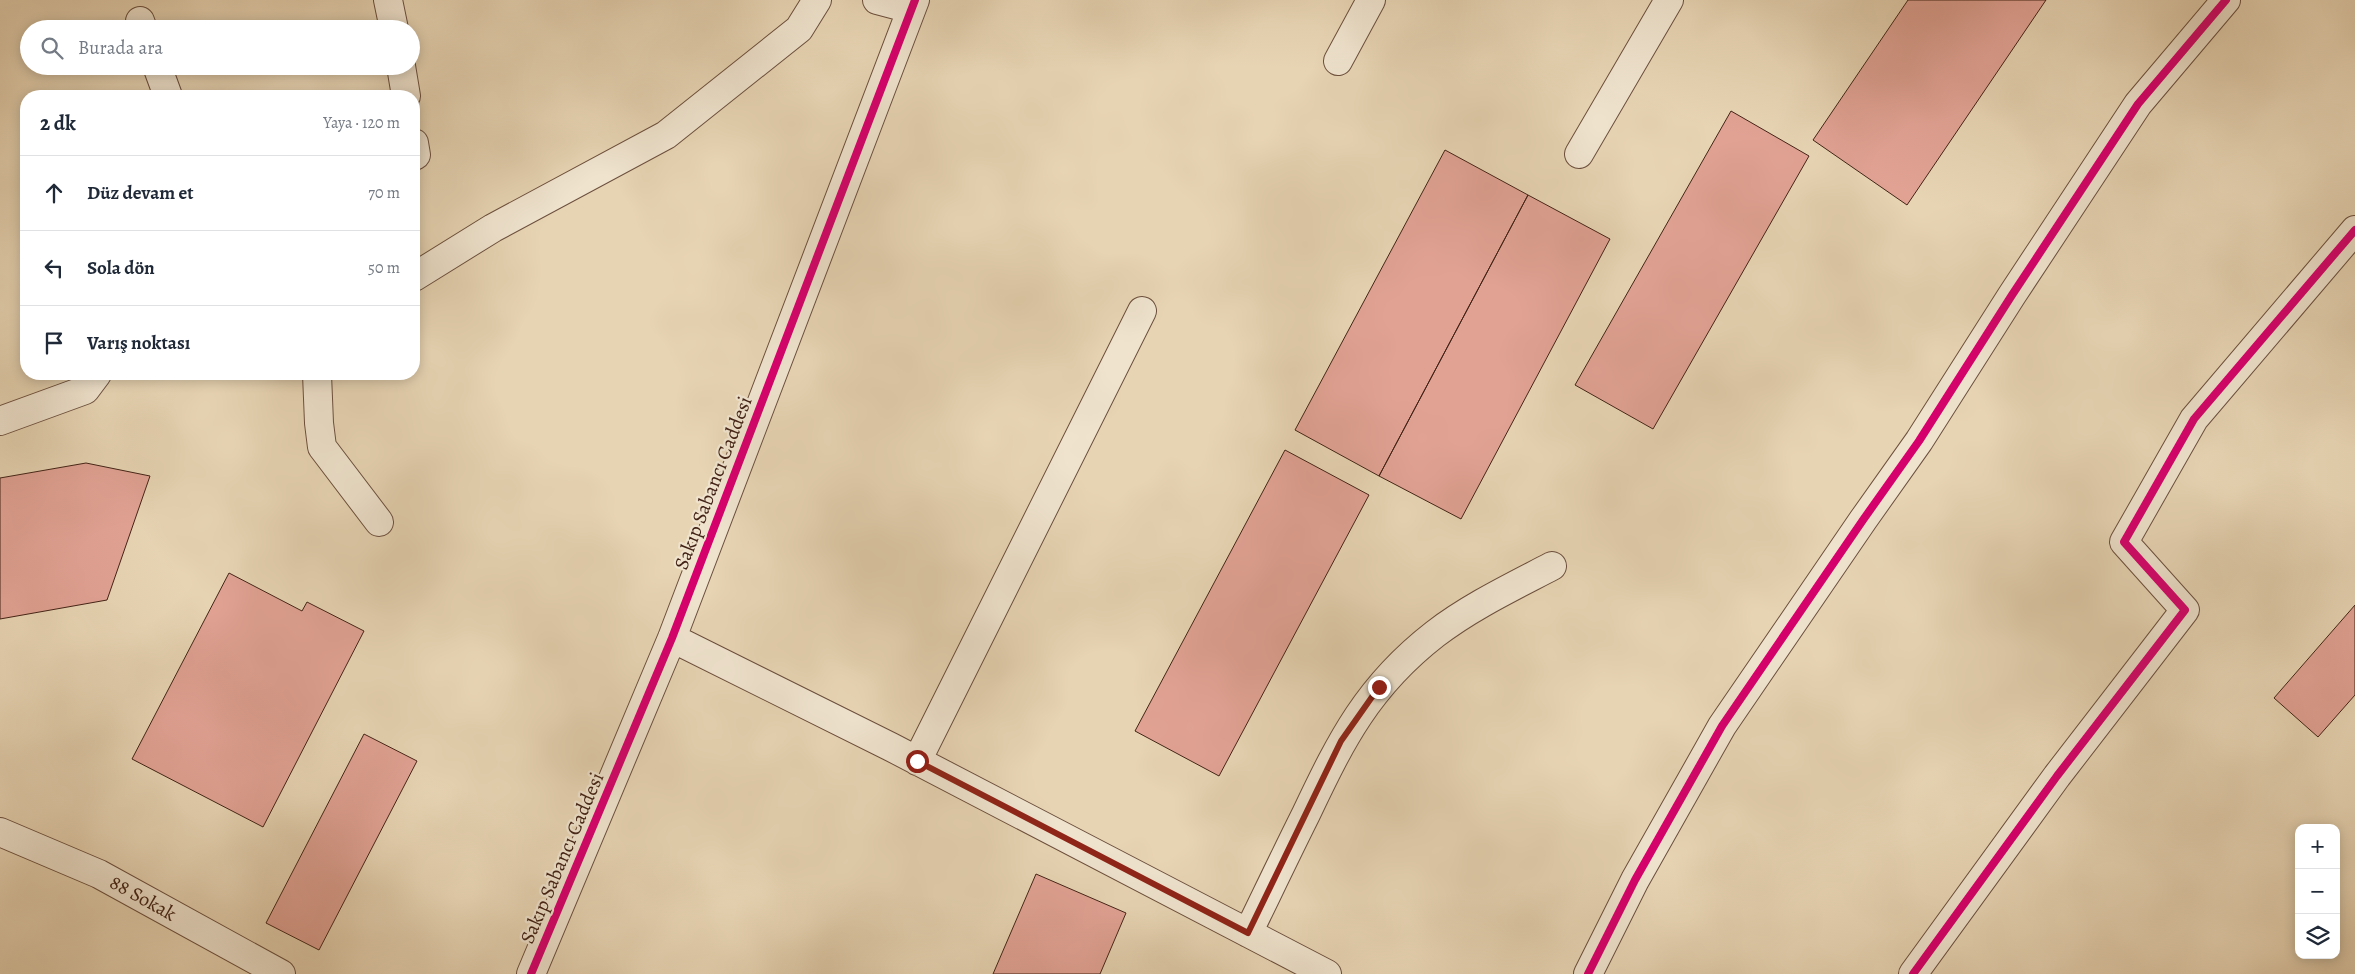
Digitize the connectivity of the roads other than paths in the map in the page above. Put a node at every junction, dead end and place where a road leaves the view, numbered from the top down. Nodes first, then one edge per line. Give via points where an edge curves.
1 (388, 0) edge
2 (816, 0) edge
3 (877, 0) edge
4 (1371, 0) edge
5 (1669, 0) edge
6 (2226, 0) edge
7 (913, 5) edge
8 (392, 20) edge
9 (1338, 61) dead end
10 (160, 75) edge
11 (402, 75) edge
12 (166, 90) edge
13 (405, 90) edge
14 (1579, 154) dead end
15 (2355, 230) edge
16 (420, 273) edge
17 (1142, 311) dead end
18 (92, 380) edge
19 (317, 380) edge
20 (0, 421) edge
21 (379, 522) dead end
22 (1552, 566) dead end
23 (672, 638) junction
24 (917, 761) junction
25 (0, 832) edge
26 (1248, 933) junction
27 (281, 974) edge
28 (531, 974) edge
29 (1327, 974) edge
30 (1588, 974) edge
31 (1913, 974) edge

1 - 8 street
2 - 16 street via 799,30 666,134 493,228
3 - 7 street
4 - 9 street
5 - 14 street
6 - 30 street via 2138,104 1920,441 1862,520 1722,726 1635,880
7 - 23 street, Sakıp Sabancı Caddesi
10 - 12 street
11 - 13 street
15 - 31 street via 2194,419 2124,542 2185,610 2057,776
17 - 24 street
18 - 20 street via 85,390
19 - 21 street via 322,447
22 - 26 street via 1469,610 1434,634 1379,687 1341,741
23 - 24 street
23 - 28 street, Sakıp Sabancı Caddesi
24 - 26 street
25 - 27 street, 88 Sokak via 99,874
26 - 29 street

